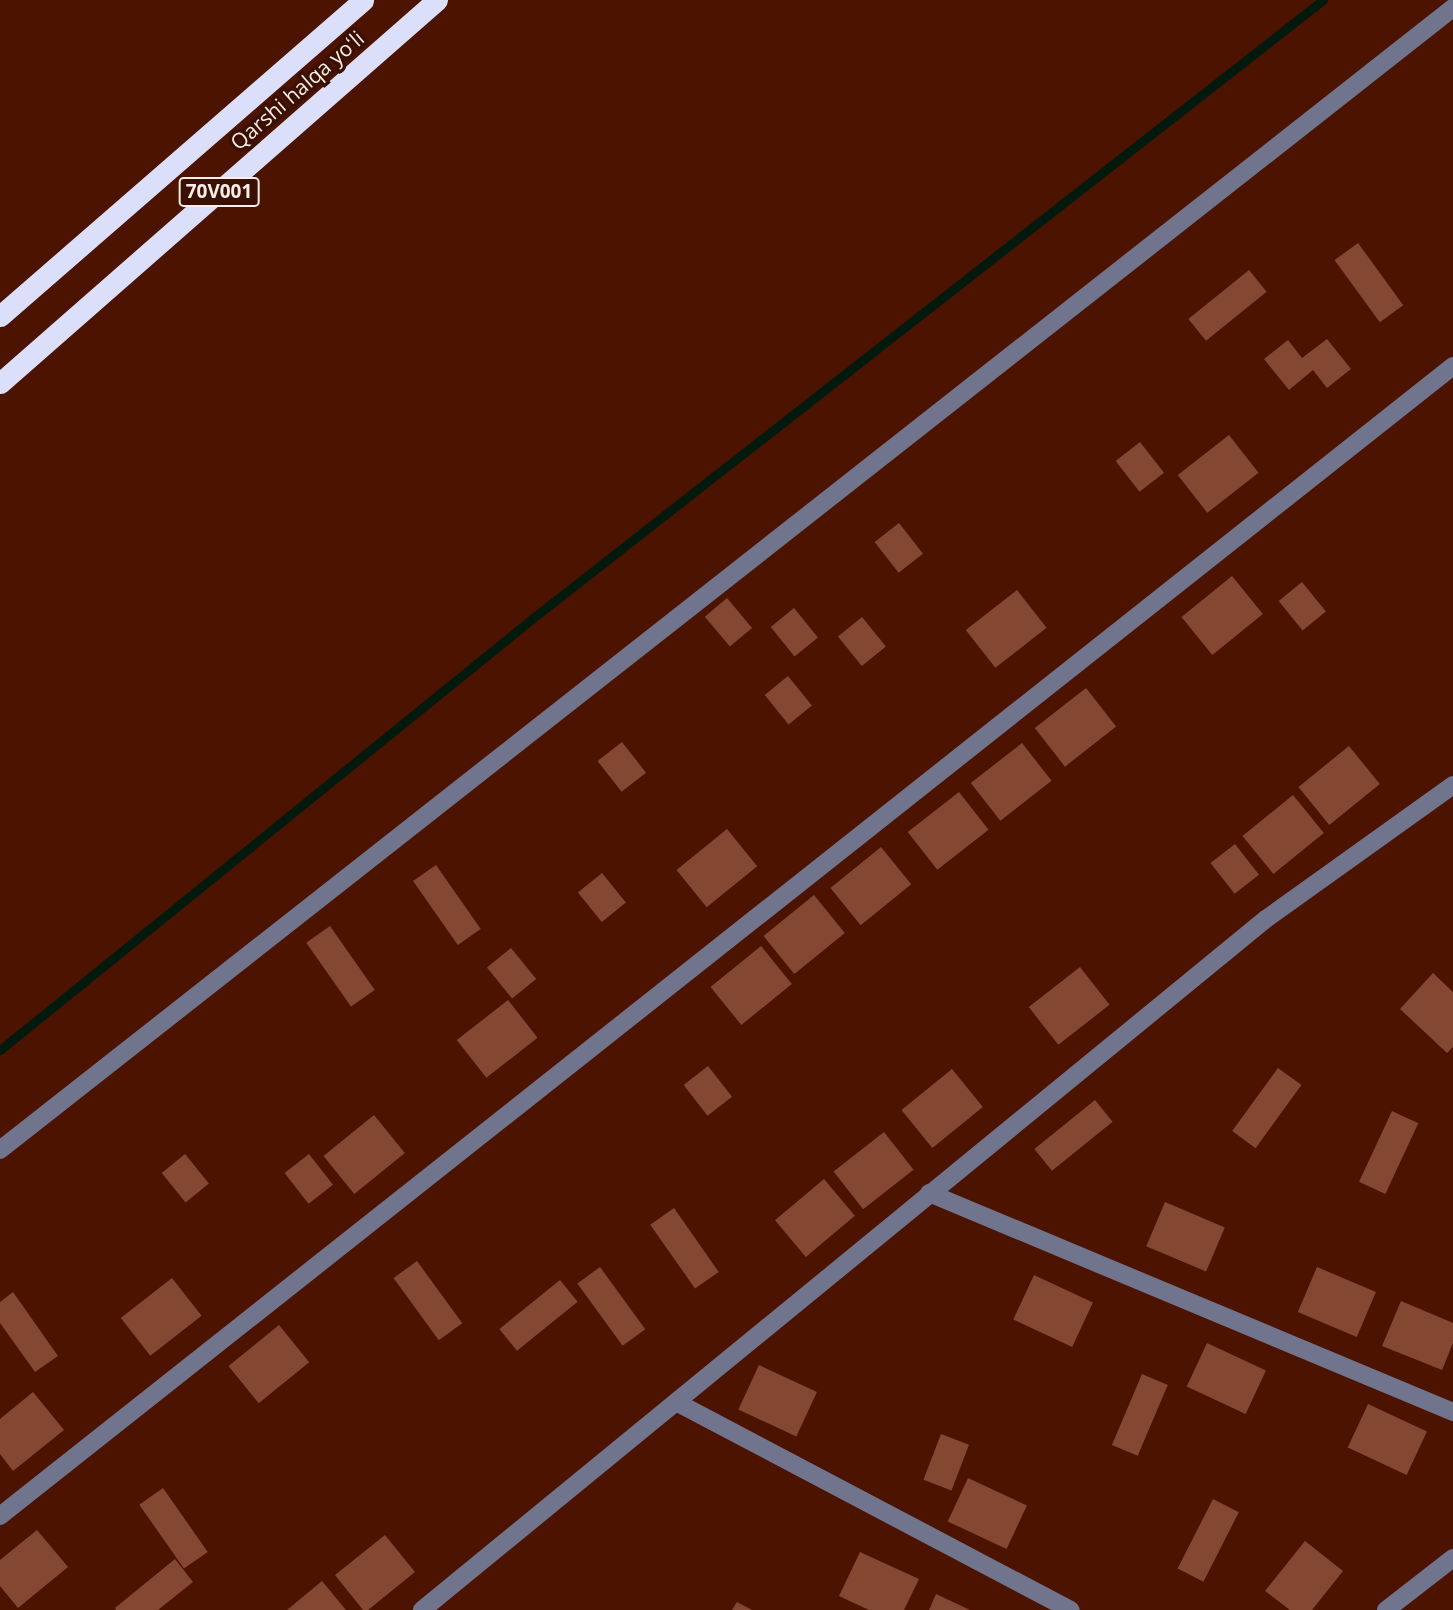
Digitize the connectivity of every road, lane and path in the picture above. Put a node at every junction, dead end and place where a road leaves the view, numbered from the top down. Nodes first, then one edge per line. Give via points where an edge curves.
1 (363, 0) edge
2 (437, 0) edge
3 (1453, 8) edge
4 (0, 316) edge
5 (1453, 366) edge
6 (0, 383) edge
7 (1453, 785) edge
8 (0, 1150) edge
9 (929, 1193) junction
10 (676, 1402) junction
11 (1453, 1412) edge
12 (0, 1516) edge
13 (1453, 1558) edge
14 (422, 1610) edge
15 (1070, 1610) edge
16 (1386, 1610) edge

1 - 4 highway, Qarshi halqa yoʻli / 70V001
2 - 6 highway, Qarshi halqa yoʻli / 70V001
3 - 8 street
5 - 12 street
7 - 9 street via 1266,919
9 - 10 street
9 - 11 street
10 - 14 street
10 - 15 street
13 - 16 street

